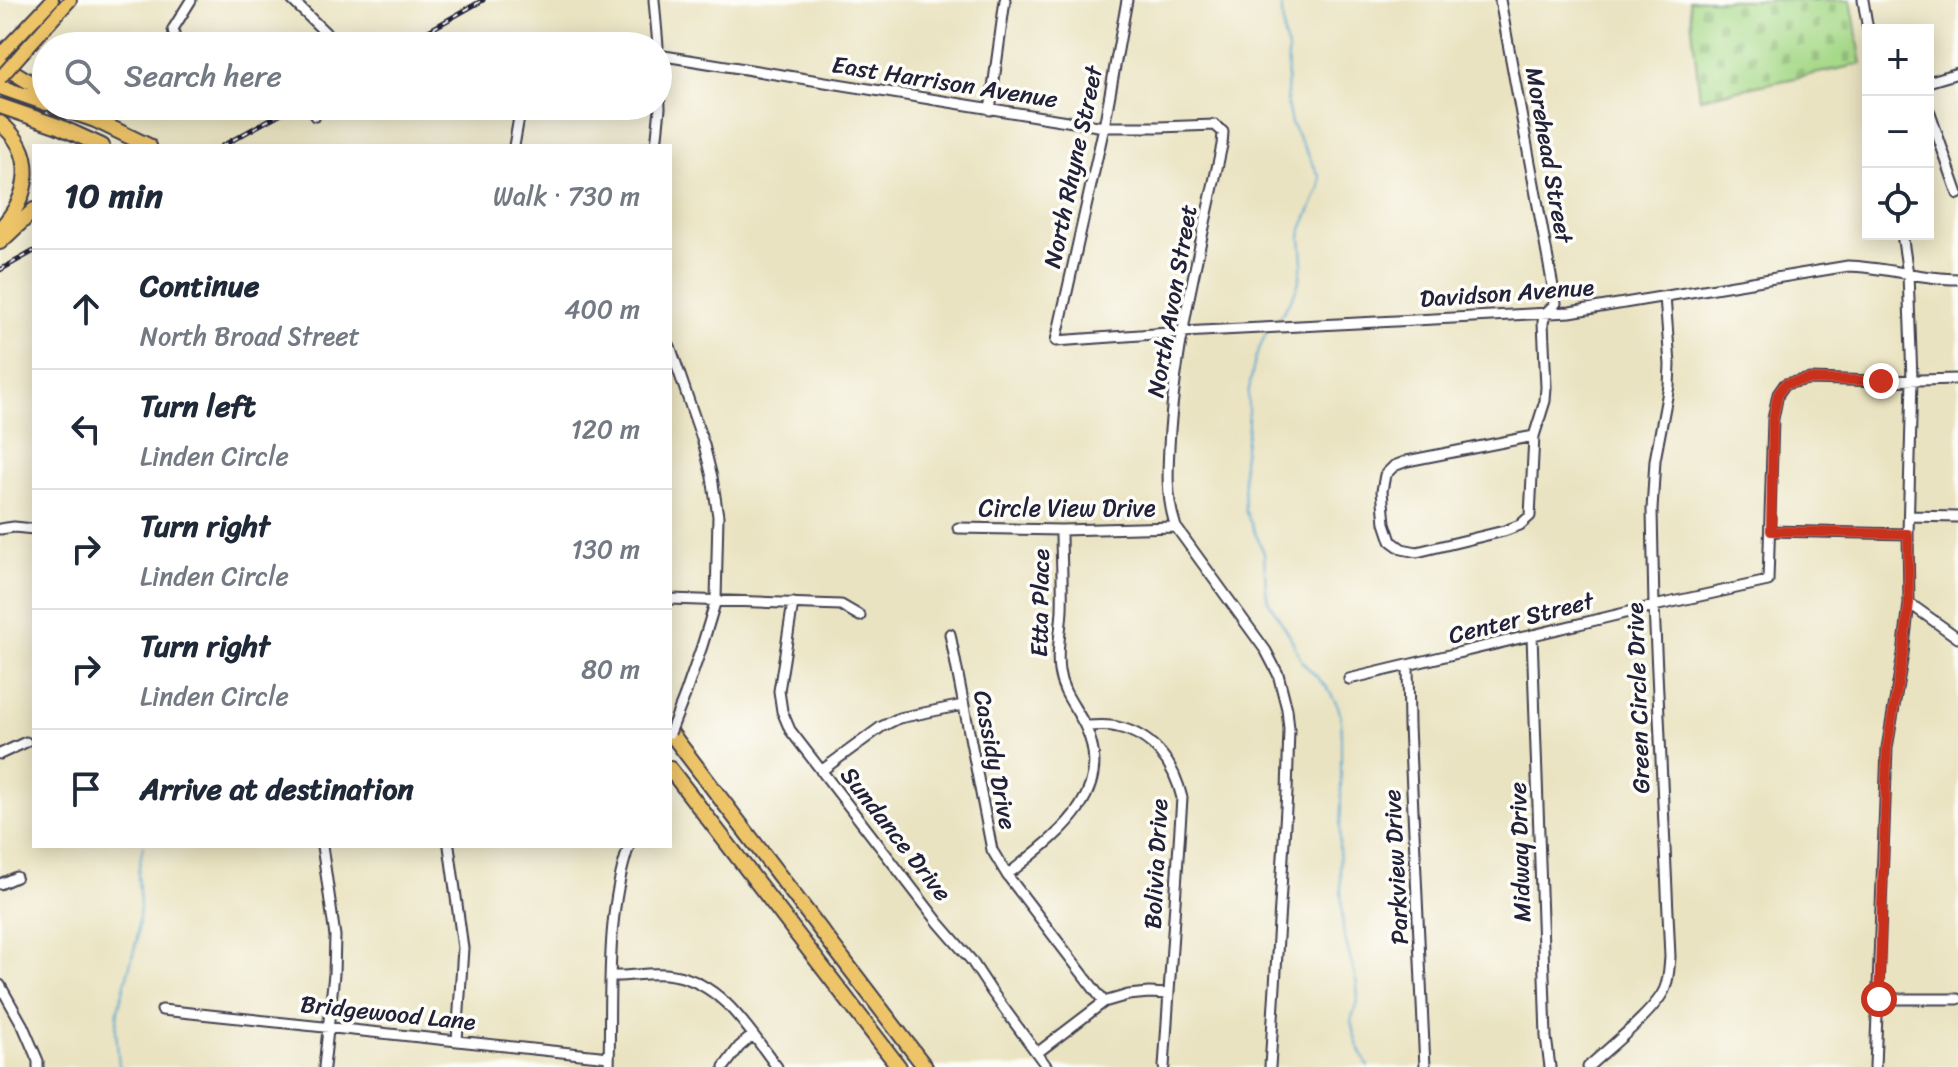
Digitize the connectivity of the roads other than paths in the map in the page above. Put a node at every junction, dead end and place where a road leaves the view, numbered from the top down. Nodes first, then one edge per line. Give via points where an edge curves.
1 (52, 0) edge
2 (70, 0) edge
3 (191, 0) edge
4 (292, 0) edge
5 (654, 0) edge
6 (1005, 0) edge
7 (1127, 0) edge
8 (1500, 0) edge
9 (1863, 0) edge
10 (1867, 24) edge
11 (41, 32) edge
12 (174, 32) edge
13 (325, 32) edge
14 (657, 32) edge
15 (32, 42) edge
16 (0, 55) edge
17 (672, 56) edge
18 (0, 64) edge
19 (1958, 73) edge
20 (0, 78) edge
21 (1934, 80) edge
22 (32, 83) edge
23 (0, 87) edge
24 (32, 98) edge
25 (0, 106) edge
26 (990, 110) junction
27 (32, 117) edge
28 (41, 120) edge
29 (95, 120) edge
30 (519, 120) edge
31 (659, 120) edge
32 (0, 123) edge
33 (1934, 125) edge
34 (1104, 127) junction
35 (1223, 132) joint
36 (98, 144) edge
37 (145, 144) edge
38 (514, 144) edge
39 (656, 144) edge
40 (1958, 194) edge
41 (32, 212) edge
42 (0, 229) edge
43 (1903, 240) edge
44 (0, 242) edge
45 (1908, 274) junction
46 (1958, 279) edge
47 (1665, 296) junction
48 (1546, 313) junction
49 (1182, 332) junction
50 (1056, 341) joint
51 (672, 352) edge
52 (1912, 379) junction
53 (1958, 379) edge
54 (1534, 436) junction
55 (1909, 516) junction
56 (1958, 517) edge
57 (1176, 527) junction
58 (958, 528) dead end
59 (0, 529) edge
60 (32, 529) edge
61 (1061, 530) junction
62 (1771, 531) junction
63 (1908, 534) junction
64 (672, 599) edge
65 (716, 600) junction
66 (793, 603) junction
67 (1909, 603) junction
68 (1654, 606) junction
69 (860, 616) dead end
70 (950, 634) dead end
71 (1532, 635) junction
72 (1958, 638) edge
73 (1408, 666) junction
74 (1349, 679) dead end
75 (963, 705) junction
76 (1085, 726) junction
77 (672, 727) edge
78 (672, 735) edge
79 (26, 742) dead end
80 (0, 754) edge
81 (821, 771) junction
82 (672, 772) edge
83 (322, 848) edge
84 (449, 848) edge
85 (628, 849) edge
86 (1007, 875) junction
87 (16, 877) dead end
88 (0, 884) edge
89 (611, 976) junction
90 (0, 985) edge
91 (1169, 994) junction
92 (1879, 999) junction
93 (1958, 999) edge
94 (1104, 1002) junction
95 (162, 1010) dead end
96 (328, 1027) junction
97 (753, 1035) junction
98 (457, 1041) junction
99 (1037, 1053) junction
100 (609, 1062) edge
101 (38, 1067) edge
102 (324, 1067) edge
103 (724, 1067) edge
104 (777, 1067) edge
105 (899, 1067) edge
106 (925, 1067) edge
107 (1047, 1067) edge
108 (1164, 1067) edge
109 (1270, 1067) edge
110 (1425, 1067) edge
111 (1550, 1067) edge
112 (1588, 1067) edge
113 (1875, 1067) edge

1 - 16 main road
2 - 11 main road, bridge
3 - 12 street
4 - 13 street
5 - 14 street
6 - 26 street
7 - 34 street, North Rhyne Street
8 - 48 street, Morehead Street via 1556,303
9 - 10 street
15 - 20 main road, bridge
17 - 26 street, East Harrison Avenue
18 - 22 highway
19 - 21 street
23 - 24 highway
25 - 27 highway
26 - 34 street, East Harrison Avenue
28 - 36 highway
29 - 37 highway
30 - 38 street
31 - 39 street
32 - 42 highway via 20,146 26,170 22,194
33 - 40 street
34 - 35 street, East Harrison Avenue via 1215,125
34 - 50 street, North Rhyne Street
35 - 49 street, North Avon Street
41 - 44 highway
43 - 45 street
45 - 46 street, Davidson Avenue
45 - 47 street, Davidson Avenue via 1848,266
45 - 52 street
47 - 48 street, Davidson Avenue
47 - 68 street, Green Circle Drive via 1670,365 1653,476
48 - 49 street, Davidson Avenue
48 - 54 street via 1545,401
49 - 50 street, Davidson Avenue
49 - 57 street, North Avon Street via 1168,481
51 - 65 street via 712,477 718,516
52 - 53 street
52 - 55 street
52 - 62 street via 1809,379 1785,384 1773,419
54 - 54 street via 1530,516 1520,525 1417,552 1391,541 1382,491 1385,475 1394,466
55 - 56 street
55 - 63 street
57 - 61 street, Circle View Drive
57 - 109 street, North Avon Street via 1266,651 1281,683 1289,729
58 - 61 street, Circle View Drive
59 - 60 street
61 - 76 street, Etta Place via 1057,652 1066,696
62 - 63 street
62 - 68 street, Center Street via 1768,581
63 - 67 street
64 - 65 street
65 - 66 street
65 - 77 street, bridge
66 - 69 street via 841,605
66 - 81 street, Sundance Drive via 779,691 782,711
67 - 72 street
67 - 92 street via 1887,748
68 - 71 street, Center Street
68 - 112 street, Green Circle Drive via 1668,977 1655,1005
70 - 75 street, Cassidy Drive
71 - 73 street, Center Street
71 - 111 street, Midway Drive
73 - 74 street, Center Street
73 - 110 street, Parkview Drive
75 - 81 street via 899,718
75 - 86 street, Cassidy Drive via 992,850
76 - 86 street, Etta Place via 1093,753 1084,801 1057,834
76 - 91 street, Bolivia Drive via 1136,734 1162,754 1177,778 1182,818
78 - 106 highway
79 - 80 street
81 - 99 street, Sundance Drive via 971,960
82 - 105 highway
83 - 96 street via 335,936
84 - 98 street via 463,948
85 - 89 street via 616,897
86 - 94 street, Cassidy Drive
87 - 88 street
89 - 97 street via 663,974 695,981 722,999
89 - 100 street
90 - 101 street
91 - 94 street via 1128,995
91 - 108 street, Bolivia Drive
92 - 93 street
92 - 113 street
94 - 99 street
95 - 96 street, Bridgewood Lane
96 - 98 street, Bridgewood Lane
96 - 102 street
97 - 103 street
97 - 104 street
98 - 100 street, Bridgewood Lane
99 - 107 street, Sundance Drive

